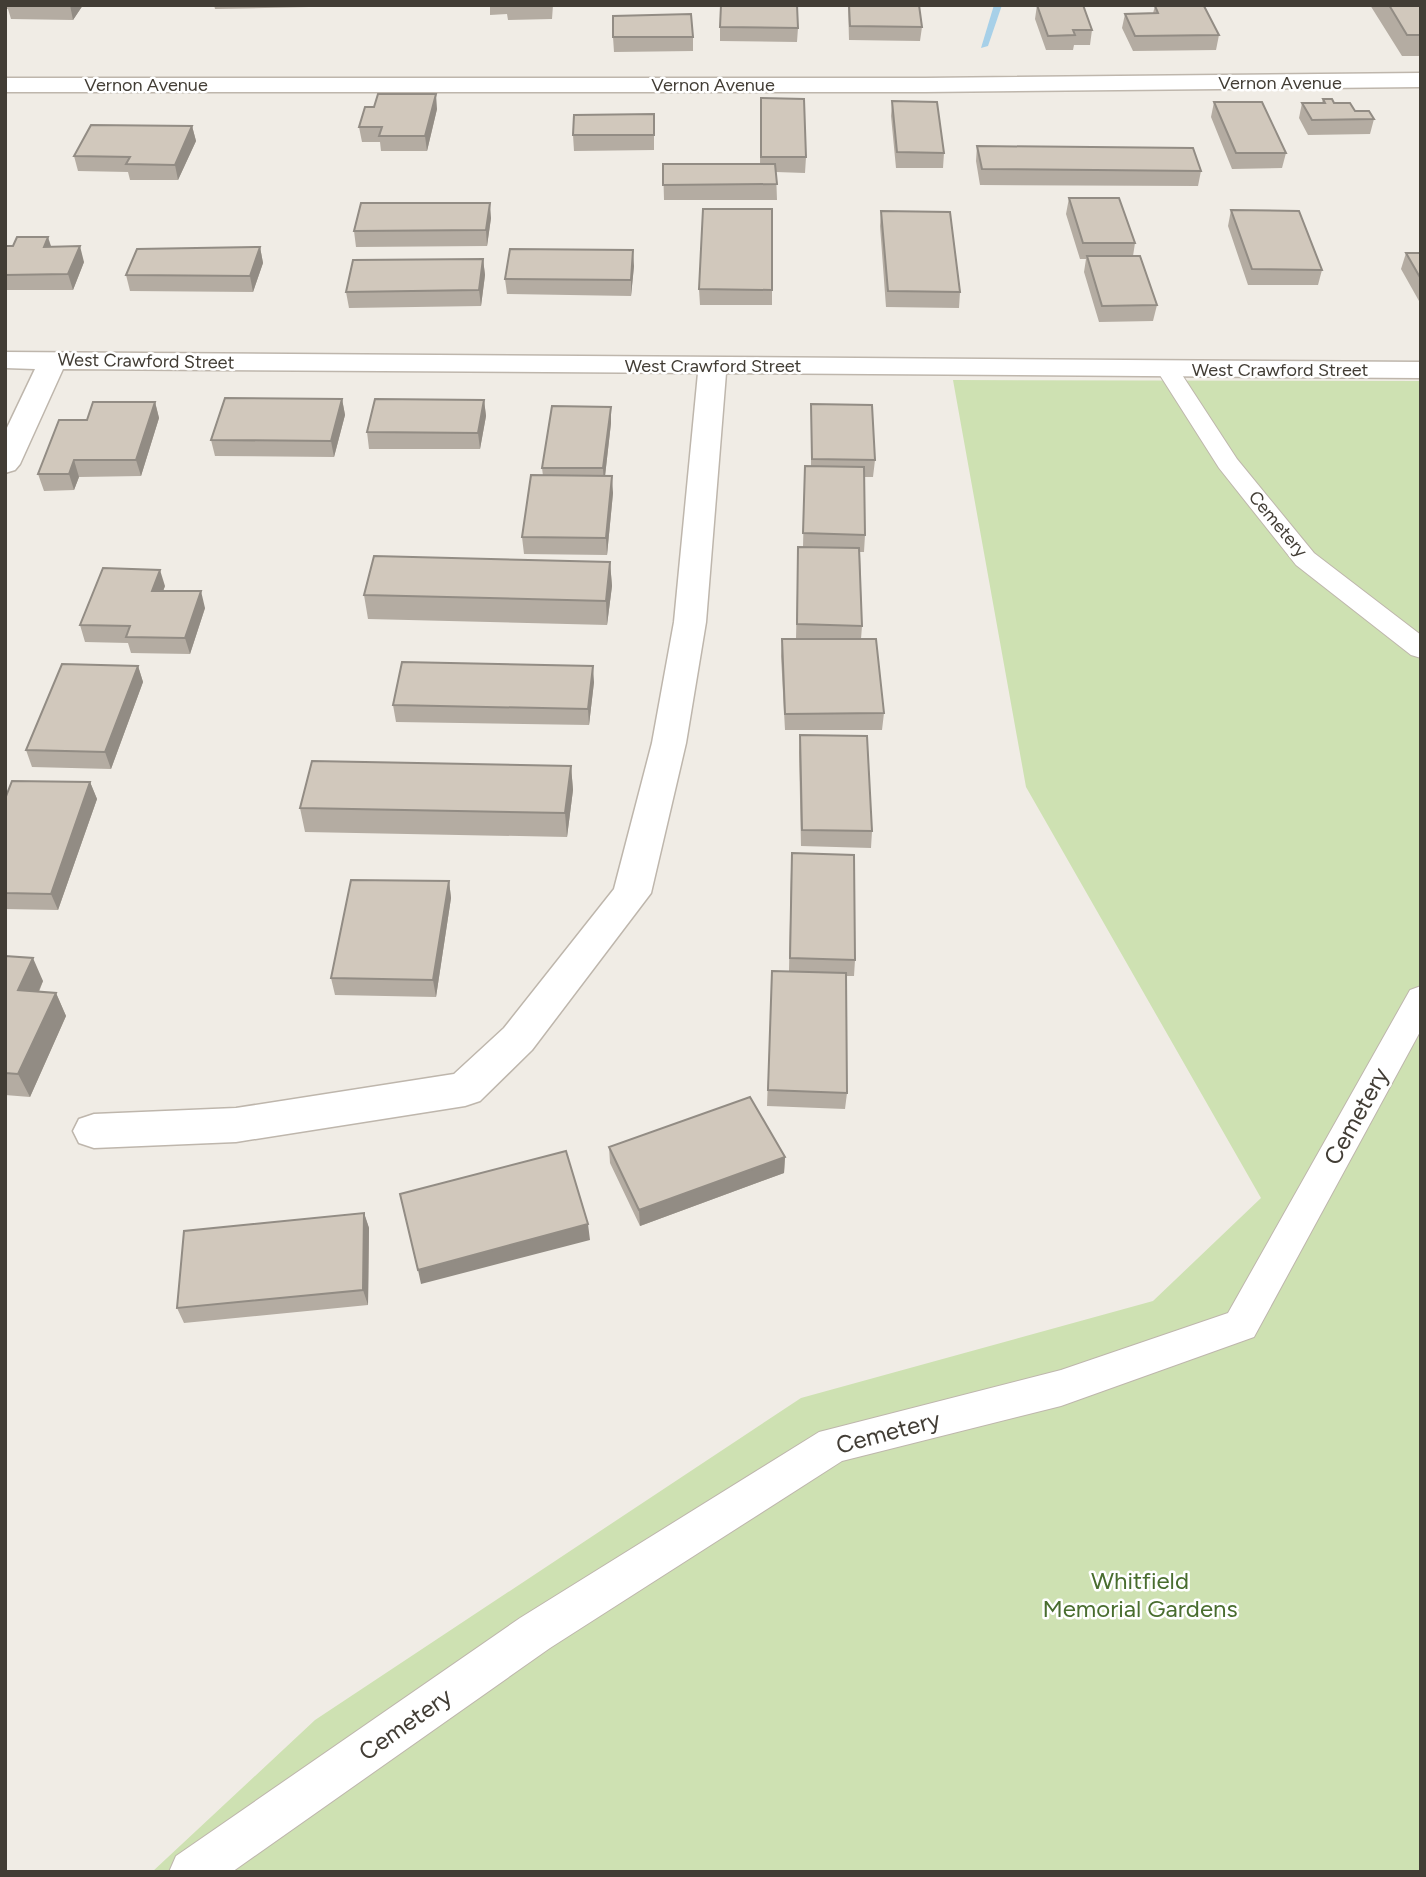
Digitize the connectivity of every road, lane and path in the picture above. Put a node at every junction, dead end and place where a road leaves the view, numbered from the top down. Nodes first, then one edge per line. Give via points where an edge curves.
1 (1421, 80) edge
2 (5, 85) edge
3 (5, 360) edge
4 (53, 360) junction
5 (713, 366) junction
6 (1167, 369) junction
7 (1421, 370) edge
8 (5, 464) edge
9 (1421, 649) edge
10 (1421, 999) edge
11 (94, 1131) dead end
12 (192, 1872) edge

1 - 2 street, Vernon Avenue
3 - 4 street, West Crawford Street
4 - 5 street, West Crawford Street
4 - 8 street
5 - 6 street, West Crawford Street
5 - 11 street via 690,622 669,743 632,893 518,1039 465,1089 236,1125
6 - 7 street, West Crawford Street
6 - 9 lane, Cemetery via 1228,464 1305,559
10 - 12 lane, Cemetery via 1241,1325 1061,1388 833,1445 535,1633

